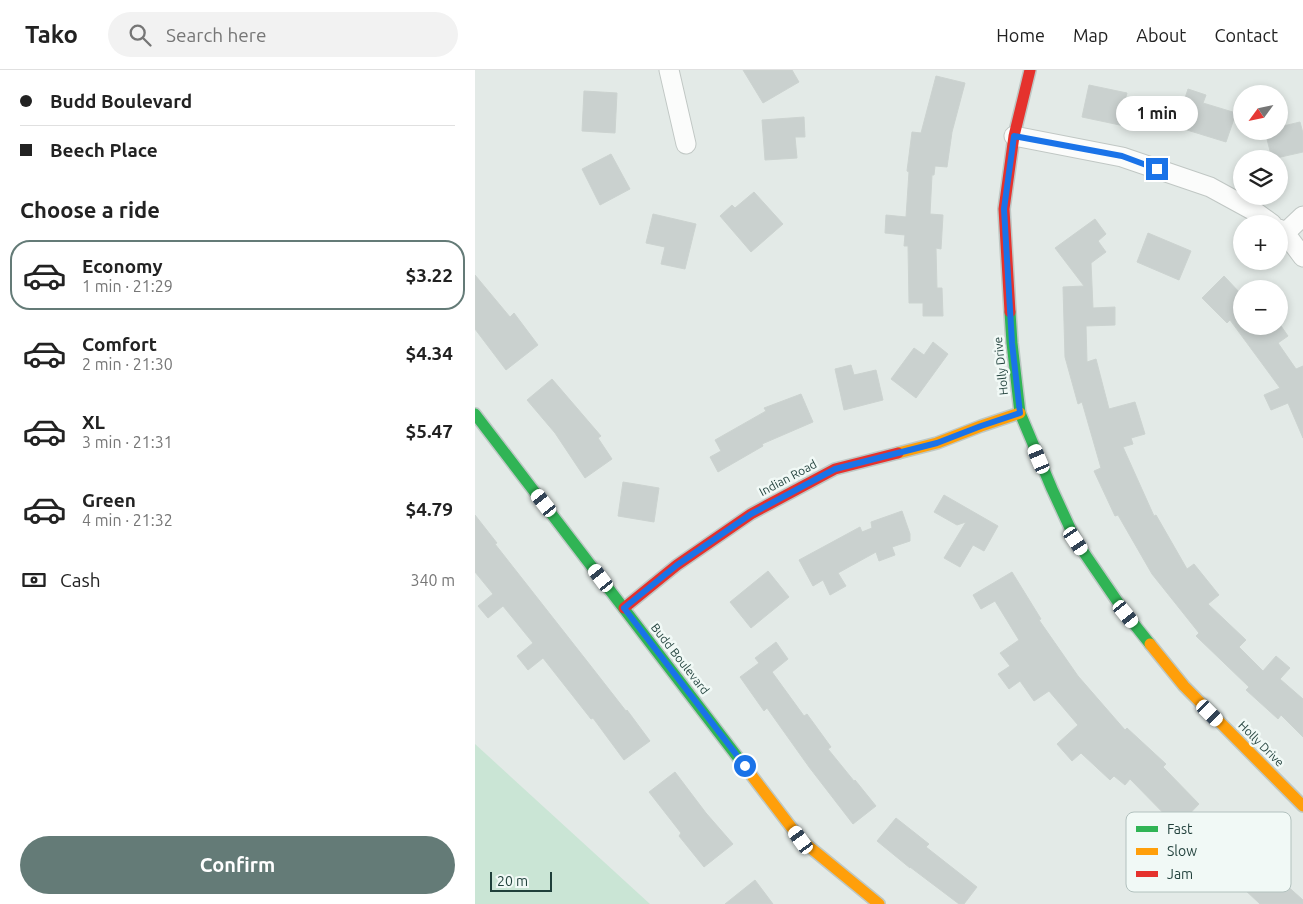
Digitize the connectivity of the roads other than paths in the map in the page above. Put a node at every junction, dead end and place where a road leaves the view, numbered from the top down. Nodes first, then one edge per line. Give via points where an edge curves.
1 (669, 70) edge
2 (1030, 70) edge
3 (1014, 136) junction
4 (686, 144) dead end
5 (1260, 215) edge
6 (1303, 216) edge
7 (1288, 224) edge
8 (1288, 239) edge
9 (1303, 256) edge
10 (1020, 413) junction
11 (475, 414) edge
12 (624, 608) junction
13 (1303, 806) edge
14 (879, 904) edge

1 - 4 street
2 - 3 street, Holly Drive
3 - 5 street via 1122,156 1210,187
3 - 10 street, Holly Drive via 1004,209 1012,343
6 - 7 street
8 - 9 street
10 - 12 street, Indian Road via 937,443 835,469 751,514 677,565
10 - 13 street, Holly Drive via 1076,541 1126,614 1184,686
11 - 12 street, Budd Boulevard
12 - 14 street, Budd Boulevard via 801,840

